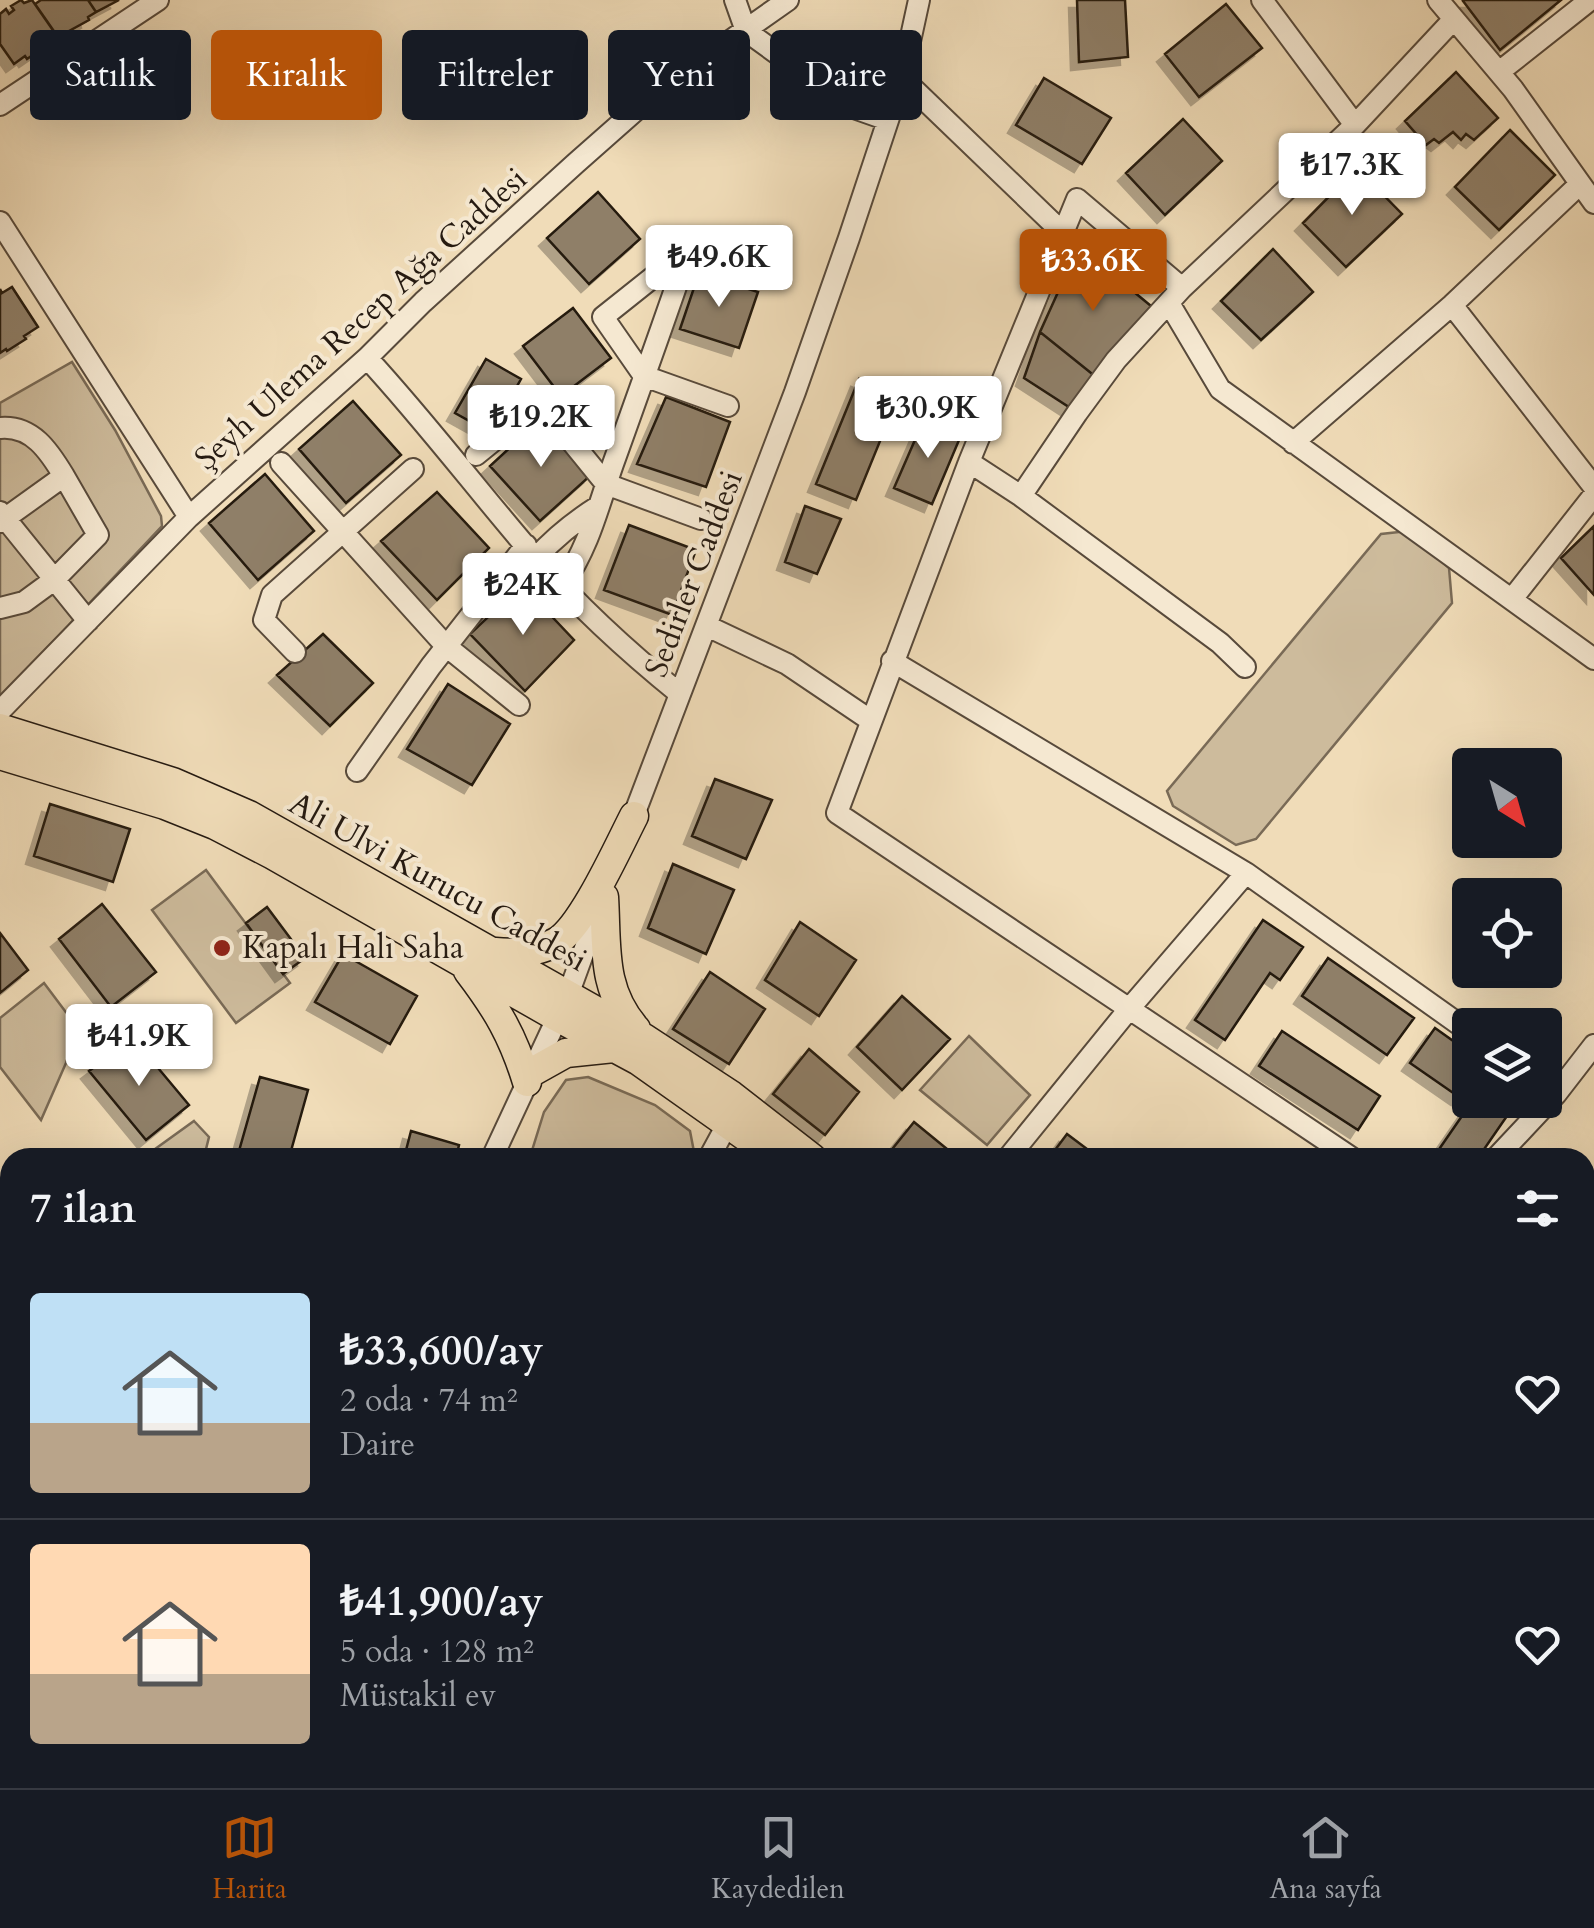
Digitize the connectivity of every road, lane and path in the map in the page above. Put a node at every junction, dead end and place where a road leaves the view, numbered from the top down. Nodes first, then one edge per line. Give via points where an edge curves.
1 (158, 0) edge
2 (735, 0) edge
3 (788, 0) edge
4 (919, 0) edge
5 (1262, 0) edge
6 (1438, 0) edge
7 (1590, 0) edge
8 (1454, 19) junction
9 (746, 30) joint
10 (912, 30) edge
11 (1499, 72) junction
12 (922, 97) edge
13 (0, 105) edge
14 (624, 120) edge
15 (888, 120) edge
16 (1355, 125) junction
17 (1589, 194) edge
18 (0, 222) edge
19 (1063, 233) junction
20 (1176, 296) junction
21 (1452, 305) junction
22 (367, 358) junction
23 (644, 376) junction
24 (728, 406) dead end
25 (0, 428) edge
26 (1293, 443) junction
27 (476, 455) dead end
28 (968, 462) junction
29 (280, 463) dead end
30 (414, 470) dead end
31 (64, 476) junction
32 (606, 484) junction
33 (1594, 487) edge
34 (1594, 495) edge
35 (1022, 496) junction
36 (599, 506) junction
37 (189, 517) junction
38 (2, 518) edge
39 (701, 519) dead end
40 (342, 532) junction
41 (531, 552) junction
42 (54, 580) junction
43 (562, 586) junction
44 (1512, 599) junction
45 (0, 608) edge
46 (88, 621) junction
47 (707, 626) junction
48 (446, 646) junction
49 (295, 652) dead end
50 (1592, 653) edge
51 (892, 661) junction
52 (1245, 666) dead end
53 (680, 694) junction
54 (519, 705) dead end
55 (0, 711) edge
56 (870, 720) junction
57 (0, 728) edge
58 (0, 754) edge
59 (357, 771) dead end
60 (634, 816) junction
61 (1246, 873) junction
62 (604, 897) junction
63 (492, 952) junction
64 (461, 962) junction
65 (563, 1006) junction
66 (1129, 1009) junction
67 (1452, 1019) edge
68 (644, 1038) junction
69 (1594, 1044) edge
70 (614, 1048) junction
71 (529, 1077) junction
72 (1562, 1078) edge
73 (1528, 1118) edge
74 (728, 1123) junction
75 (497, 1148) edge
76 (715, 1148) edge
77 (762, 1148) edge
78 (799, 1148) edge
79 (1016, 1148) edge
80 (1337, 1148) edge
81 (1504, 1148) edge

1 - 13 street
2 - 9 street
3 - 9 street, Şeyh Ulema Recep Ağa Caddesi
4 - 10 street, Sedirler Caddesi
5 - 16 street
6 - 8 street
7 - 11 street
8 - 11 street
8 - 16 street
11 - 17 street
12 - 19 street
14 - 22 street, Şeyh Ulema Recep Ağa Caddesi
15 - 47 street, Sedirler Caddesi
16 - 20 street
17 - 21 street
18 - 37 street
19 - 20 street via 1076,199
19 - 28 street
20 - 26 street via 1220,389
20 - 35 street via 1116,360
21 - 26 street
21 - 33 street
22 - 37 street, Şeyh Ulema Recep Ağa Caddesi
22 - 41 street
23 - 23 street via 603,316 672,262 681,272
23 - 24 street
23 - 32 street
25 - 31 street via 29,433
26 - 44 street
27 - 32 street via 540,403
28 - 35 street
28 - 51 street
29 - 40 street
30 - 40 street
31 - 38 street
31 - 42 street via 98,535
32 - 36 street
32 - 39 street
34 - 44 street
35 - 52 street
36 - 41 street
36 - 43 street
37 - 46 street, Şeyh Ulema Recep Ağa Caddesi
38 - 42 street
40 - 48 street
40 - 49 street via 272,596 264,620
41 - 43 street
41 - 48 street
42 - 45 street via 24,602
42 - 46 street
43 - 53 street
44 - 50 street
46 - 55 street, Şeyh Ulema Recep Ağa Caddesi
47 - 53 street, Sedirler Caddesi
47 - 56 street via 786,664
48 - 54 street
48 - 59 street
51 - 56 street
51 - 61 street
53 - 60 street, Sedirler Caddesi
56 - 66 street via 837,813
57 - 63 main road, Ali Ulvi Kurucu Caddesi via 211,797
58 - 64 main road, Ali Ulvi Kurucu Caddesi via 215,825
60 - 62 street, Sedirler Caddesi
60 - 63 main road via 576,924 559,942 518,954
61 - 66 street
61 - 67 street
62 - 65 street, Sedirler Caddesi
62 - 68 main road via 610,986
63 - 65 main road, Ali Ulvi Kurucu Caddesi
64 - 65 main road, Ali Ulvi Kurucu Caddesi
64 - 71 main road via 505,1025
65 - 68 main road, Ali Ulvi Kurucu Caddesi
65 - 70 main road, Ali Ulvi Kurucu Caddesi
65 - 71 street, Sedirler Caddesi
66 - 79 street
66 - 80 street
68 - 78 main road, Ali Ulvi Kurucu Caddesi
69 - 72 street
70 - 71 main road via 566,1053
70 - 74 main road, Ali Ulvi Kurucu Caddesi
71 - 75 street, Sedirler Caddesi
73 - 81 street
74 - 76 street
74 - 77 main road, Ali Ulvi Kurucu Caddesi

